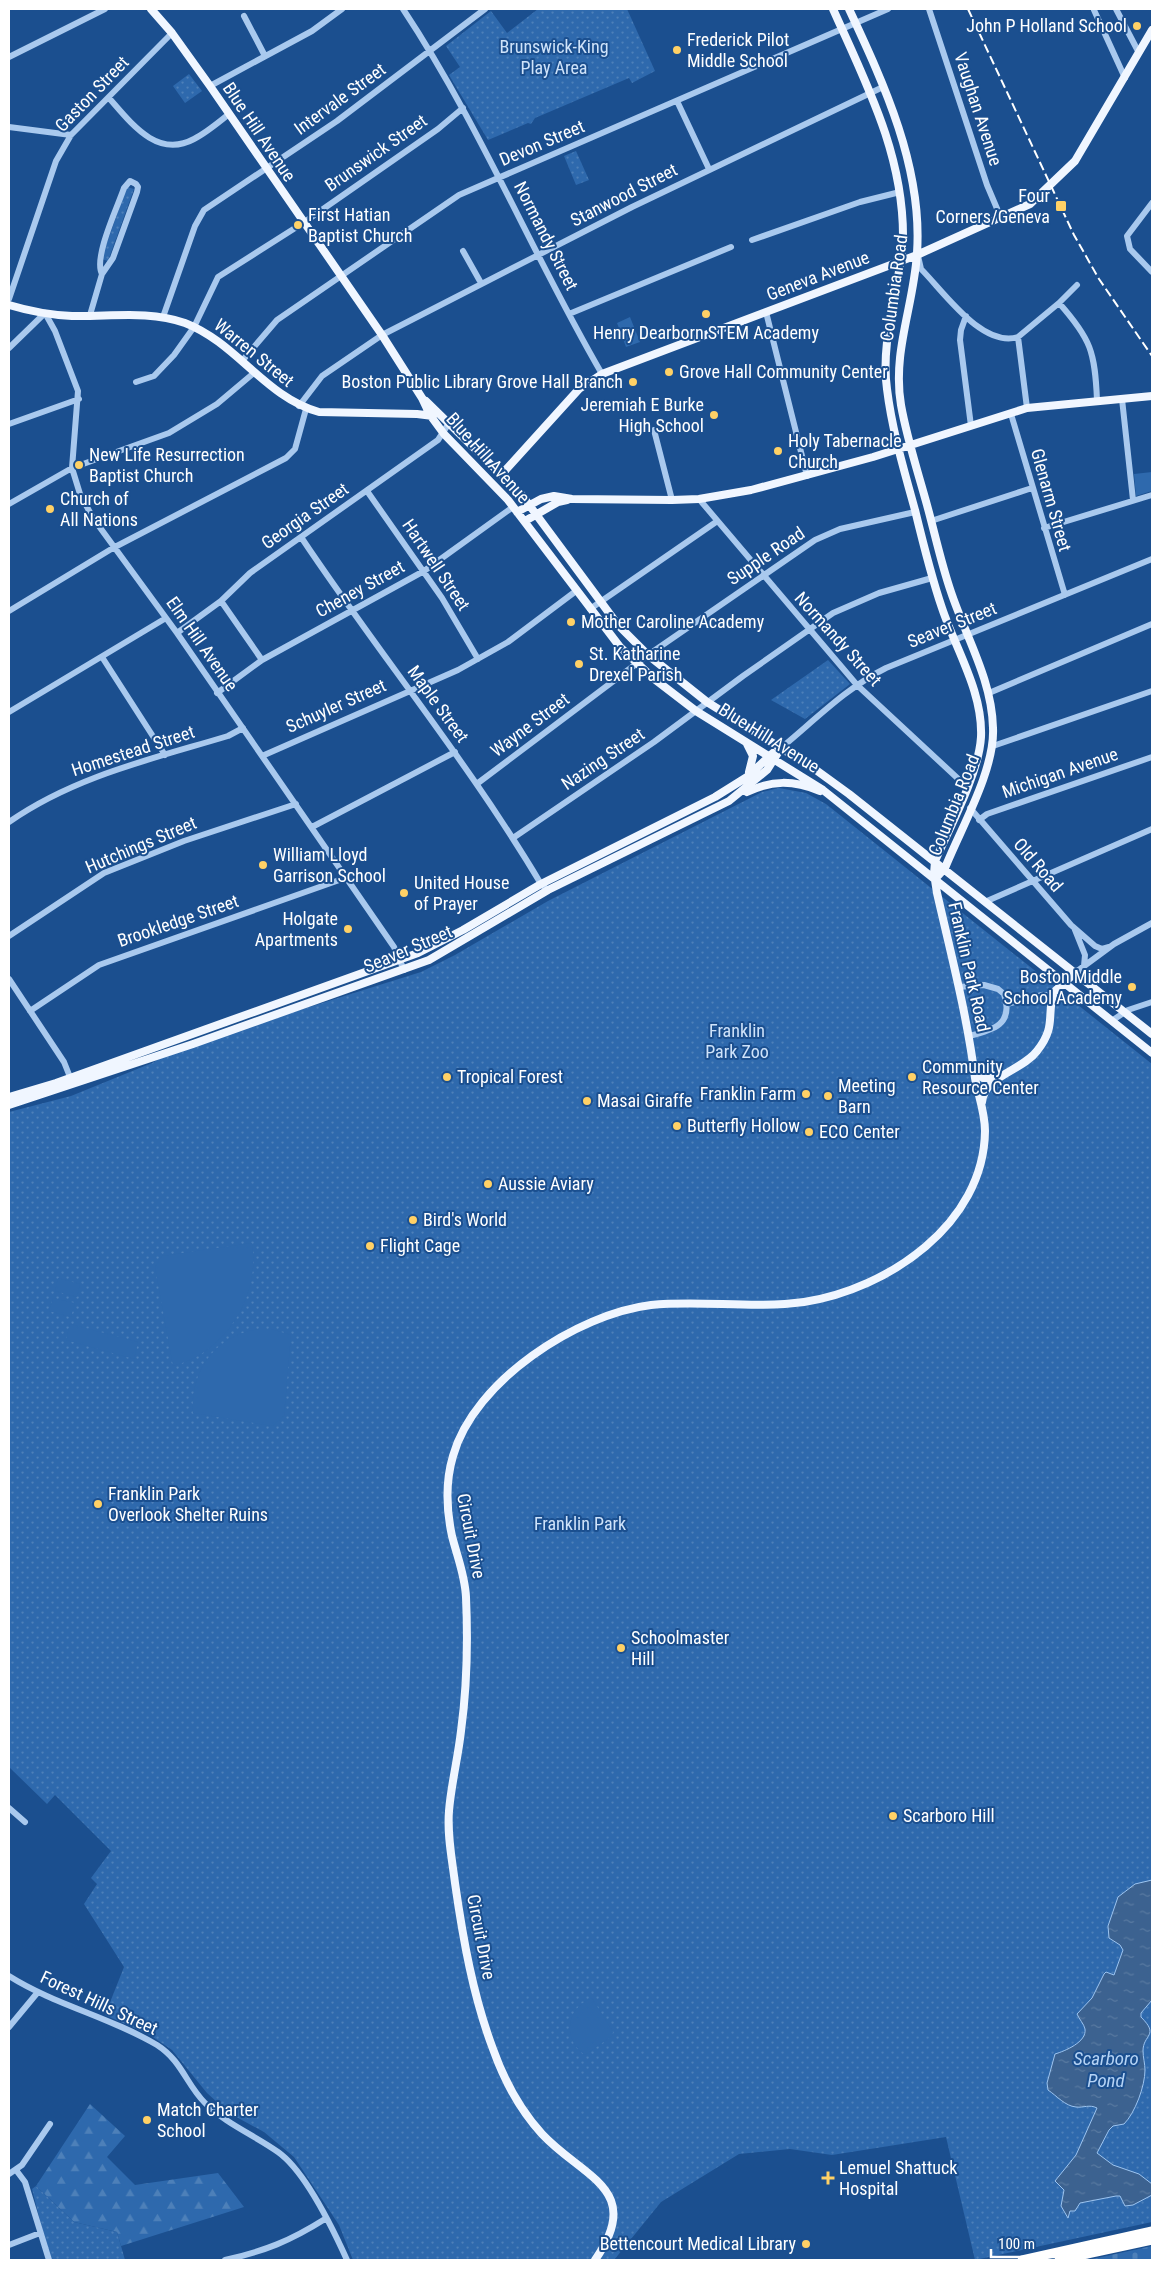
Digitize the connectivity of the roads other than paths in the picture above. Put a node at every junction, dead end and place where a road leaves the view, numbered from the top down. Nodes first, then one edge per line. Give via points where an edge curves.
1 (105, 9) edge
2 (151, 9) edge
3 (342, 9) edge
4 (403, 9) edge
5 (485, 9) edge
6 (833, 9) edge
7 (849, 9) edge
8 (888, 9) edge
9 (929, 9) edge
10 (1116, 9) edge
11 (1094, 10) dead end
12 (244, 16) dead end
13 (856, 23) junction
14 (842, 29) junction
15 (1152, 30) edge
16 (172, 33) junction
17 (430, 52) junction
18 (1138, 53) junction
19 (10, 55) edge
20 (265, 56) junction
21 (1125, 78) junction
22 (210, 86) junction
23 (883, 87) junction
24 (871, 91) junction
25 (109, 98) junction
26 (677, 101) junction
27 (463, 108) junction
28 (229, 114) junction
29 (9, 127) edge
30 (70, 134) junction
31 (709, 169) junction
32 (265, 170) junction
33 (500, 177) junction
34 (900, 192) junction
35 (1152, 203) edge
36 (1001, 218) junction
37 (303, 223) junction
38 (752, 240) dead end
39 (731, 247) dead end
40 (463, 251) dead end
41 (537, 254) junction
42 (917, 255) junction
43 (901, 261) junction
44 (1152, 272) edge
45 (102, 274) junction
46 (340, 277) junction
47 (481, 283) junction
48 (1077, 285) dead end
49 (9, 299) edge
50 (9, 304) edge
51 (1059, 304) junction
52 (766, 312) junction
53 (45, 313) junction
54 (569, 314) junction
55 (90, 316) junction
56 (966, 316) junction
57 (163, 317) junction
58 (194, 327) junction
59 (382, 335) junction
60 (1018, 337) junction
61 (9, 348) edge
62 (242, 360) junction
63 (254, 372) junction
64 (602, 374) junction
65 (136, 382) dead end
66 (1152, 396) edge
67 (422, 398) junction
68 (79, 399) junction
69 (1122, 399) junction
70 (1097, 400) junction
71 (303, 407) junction
72 (1027, 408) junction
73 (1011, 414) junction
74 (430, 415) junction
75 (449, 423) junction
76 (9, 424) edge
77 (971, 426) junction
78 (654, 430) dead end
79 (444, 434) junction
80 (910, 445) junction
81 (898, 449) junction
82 (72, 468) junction
83 (502, 474) junction
84 (807, 476) junction
85 (1032, 488) junction
86 (367, 490) junction
87 (1152, 495) edge
88 (572, 499) junction
89 (698, 499) junction
90 (672, 500) junction
91 (1133, 500) junction
92 (9, 504) edge
93 (530, 505) junction
94 (515, 509) junction
95 (915, 512) junction
96 (537, 514) junction
97 (524, 521) junction
98 (931, 521) junction
99 (716, 522) junction
100 (1044, 528) junction
101 (301, 537) junction
102 (113, 548) junction
103 (1152, 559) edge
104 (424, 571) junction
105 (763, 576) junction
106 (932, 578) junction
107 (576, 591) junction
108 (1065, 594) junction
109 (221, 601) junction
110 (601, 602) junction
111 (590, 609) junction
112 (9, 611) edge
113 (351, 611) junction
114 (166, 618) junction
115 (1152, 624) edge
116 (808, 629) junction
117 (177, 633) junction
118 (968, 634) junction
119 (954, 641) junction
120 (648, 656) junction
121 (102, 657) junction
122 (478, 659) junction
123 (262, 660) junction
124 (637, 664) junction
125 (857, 685) junction
126 (409, 690) junction
127 (1152, 691) edge
128 (217, 692) junction
129 (989, 693) junction
130 (707, 702) junction
131 (696, 711) junction
132 (9, 712) edge
133 (243, 728) junction
134 (744, 741) junction
135 (992, 746) junction
136 (781, 748) junction
137 (455, 752) junction
138 (165, 755) junction
139 (262, 756) junction
140 (1152, 757) edge
141 (772, 758) junction
142 (747, 776) junction
143 (478, 783) junction
144 (966, 787) junction
145 (835, 799) junction
146 (729, 801) junction
147 (296, 804) junction
148 (970, 808) junction
149 (9, 822) edge
150 (981, 822) junction
151 (312, 827) junction
152 (1152, 829) edge
153 (513, 838) junction
154 (935, 860) junction
155 (945, 868) junction
156 (345, 878) junction
157 (935, 879) junction
158 (1032, 881) junction
159 (541, 884) junction
160 (548, 890) junction
161 (987, 901) junction
162 (1152, 923) edge
163 (1071, 925) junction
164 (9, 936) edge
165 (1109, 947) junction
166 (400, 960) junction
167 (1084, 966) junction
168 (404, 970) junction
169 (1076, 972) junction
170 (9, 979) edge
171 (1064, 981) junction
172 (958, 987) junction
173 (1053, 994) junction
174 (1152, 1002) edge
175 (1007, 1004) junction
176 (30, 1011) junction
177 (1125, 1012) junction
178 (1113, 1020) junction
179 (1152, 1034) edge
180 (969, 1036) junction
181 (1152, 1052) edge
182 (974, 1062) junction
183 (1003, 1076) junction
184 (72, 1082) junction
185 (9, 1097) edge
186 (9, 1105) edge
187 (982, 1107) junction
188 (9, 1808) edge
189 (25, 1822) dead end
190 (9, 1976) edge
191 (38, 1992) junction
192 (9, 2027) edge
193 (50, 2124) dead end
194 (16, 2170) junction
195 (9, 2174) edge
196 (326, 2218) junction
197 (1152, 2231) edge
198 (40, 2233) junction
199 (1152, 2240) edge
200 (9, 2245) edge
201 (48, 2260) edge
202 (225, 2260) edge
203 (346, 2260) edge
204 (595, 2260) edge
205 (1022, 2260) edge
206 (1060, 2260) edge

1 - 19 street
2 - 16 main road, Blue Hill Avenue
3 - 20 street via 312,31
4 - 17 street, Normandy Street
5 - 17 street, Intervale Street
6 - 14 main road, Columbia Road
7 - 13 main road, Columbia Road
8 - 13 street, Devon Street
9 - 36 street, Vaughan Avenue
10 - 18 street
11 - 21 street
12 - 20 street
13 - 14 street, Devon Street
13 - 23 main road, Columbia Road
14 - 24 main road, Columbia Road
14 - 26 street, Devon Street
15 - 18 main road, Geneva Avenue
16 - 22 main road, Blue Hill Avenue
16 - 25 street, Gaston Street
17 - 27 street, Normandy Street
17 - 32 street, Intervale Street
18 - 21 main road, Geneva Avenue
20 - 22 street
21 - 36 main road, Geneva Avenue via 1072,166 1030,204
22 - 28 main road, Blue Hill Avenue
23 - 24 street, Stanwood Street
23 - 42 main road, Columbia Road via 908,161 918,229
24 - 31 street, Stanwood Street
24 - 34 main road, Columbia Road via 886,131
25 - 28 street via 148,138 172,146 195,139
25 - 30 street, Gaston Street
26 - 31 street
26 - 33 street, Devon Street
27 - 33 street, Normandy Street
27 - 37 street, Brunswick Street
28 - 32 main road, Blue Hill Avenue
29 - 30 street
30 - 49 street, Gaston Street via 56,161
31 - 41 street, Stanwood Street
32 - 37 main road, Blue Hill Avenue
32 - 57 street, Intervale Street via 210,204 200,216
33 - 41 street, Normandy Street
33 - 46 street, Devon Street via 459,195
34 - 38 street via 860,202
34 - 43 main road, Columbia Road via 903,219
35 - 44 street via 1128,236 1130,248
36 - 42 main road, Geneva Avenue
37 - 46 main road, Blue Hill Avenue
37 - 58 street, Brunswick Street via 218,277
39 - 54 street
40 - 47 street
41 - 47 street, Stanwood Street
41 - 54 street, Normandy Street
42 - 43 main road, Geneva Avenue
42 - 56 street via 921,269
42 - 80 main road, Columbia Road via 898,362 901,404
43 - 52 main road, Geneva Avenue
43 - 81 main road, Columbia Road via 885,368
45 - 45 street via 113,258 137,192 136,184 130,181 124,188 100,258
45 - 55 street
46 - 59 main road, Blue Hill Avenue
46 - 62 street, Devon Street via 277,320
47 - 59 street, Stanwood Street
48 - 51 street
50 - 53 main road, Warren Street
51 - 60 street
51 - 70 street via 1085,335 1094,362
52 - 64 main road, Geneva Avenue
52 - 84 street
53 - 55 main road, Warren Street
53 - 61 street
53 - 68 street, Elm Hill Avenue via 74,377
54 - 64 street, Normandy Street
55 - 57 main road, Warren Street
56 - 60 street via 990,335 1001,339
56 - 77 street via 960,340
57 - 58 main road, Warren Street
58 - 62 main road, Warren Street via 206,332
58 - 65 street, Brunswick Street via 162,370
59 - 67 main road, Blue Hill Avenue
59 - 71 street, Stanwood Street via 322,376
60 - 72 street
62 - 63 main road, Warren Street
63 - 71 main road, Warren Street via 274,390
63 - 82 street via 217,404 169,432
64 - 83 main road, Geneva Avenue via 575,394
66 - 69 main road
67 - 74 main road, Blue Hill Avenue
67 - 75 main road, Blue Hill Avenue
68 - 76 street
68 - 82 street, Elm Hill Avenue
69 - 70 main road
69 - 91 street
70 - 72 main road
71 - 74 main road, Warren Street via 319,412
71 - 102 street via 295,449 286,458
72 - 73 main road
73 - 77 main road
73 - 85 street, Glenarm Street
74 - 75 main road, Warren Street
74 - 79 main road, Blue Hill Avenue
75 - 79 street, Georgia Street
75 - 83 main road, Blue Hill Avenue
77 - 80 main road
78 - 90 street
79 - 86 street, Georgia Street
79 - 94 main road, Blue Hill Avenue
80 - 81 main road
80 - 98 main road, Columbia Road
81 - 84 main road
81 - 95 main road, Columbia Road
82 - 92 street
82 - 102 street, Elm Hill Avenue via 84,501
83 - 93 main road, Blue Hill Avenue
84 - 89 main road
85 - 98 street
85 - 100 street, Glenarm Street
86 - 101 street, Georgia Street
86 - 104 street, Hartwell Street
87 - 91 street
88 - 90 main road
88 - 93 main road via 554,496
88 - 96 main road via 558,502
89 - 90 main road
89 - 99 street, Normandy Street
91 - 100 street
93 - 94 main road
93 - 96 main road, Blue Hill Avenue
94 - 97 main road, Blue Hill Avenue
94 - 104 street, Cheney Street
95 - 105 street, Supple Road via 827,534
95 - 106 main road, Columbia Road
96 - 97 main road
96 - 110 main road, Blue Hill Avenue
97 - 107 main road, Blue Hill Avenue
98 - 118 main road, Columbia Road via 951,591
99 - 105 street, Normandy Street
99 - 110 street
100 - 108 street, Glenarm Street
101 - 109 street, Georgia Street via 245,578
101 - 113 street, Maple Street
102 - 112 street
102 - 114 street, Elm Hill Avenue
103 - 108 street, Seaver Street
104 - 113 street, Cheney Street
104 - 122 street, Hartwell Street
105 - 116 street, Normandy Street
105 - 120 street, Supple Road
106 - 116 street, Nazing Street via 850,604
106 - 119 main road, Columbia Road
107 - 111 main road, Blue Hill Avenue
107 - 122 street, Schuyler Street via 508,642
108 - 118 street, Seaver Street
109 - 117 street, Georgia Street
109 - 123 street
110 - 111 street
110 - 120 main road, Blue Hill Avenue
111 - 124 main road, Blue Hill Avenue
113 - 123 street, Cheney Street
113 - 126 street, Maple Street
114 - 117 street, Elm Hill Avenue
114 - 121 street
115 - 129 street
116 - 125 street, Normandy Street
116 - 130 street, Nazing Street
117 - 128 street, Elm Hill Avenue
118 - 119 street, Seaver Street
118 - 129 main road, Columbia Road
119 - 125 street, Seaver Street via 886,668
119 - 144 main road, Columbia Road via 976,695 981,718 980,749
120 - 124 street, Wayne Street
120 - 130 main road, Blue Hill Avenue
121 - 132 street
121 - 138 street
122 - 126 street, Schuyler Street
123 - 128 street, Cheney Street
124 - 131 main road, Blue Hill Avenue
124 - 143 street, Wayne Street
125 - 136 street, Seaver Street
125 - 144 street, Normandy Street
126 - 137 street, Maple Street
126 - 139 street, Schuyler Street
127 - 135 street
128 - 133 street, Elm Hill Avenue
129 - 135 main road, Columbia Road via 993,706
130 - 131 street, Nazing Street
130 - 136 main road, Blue Hill Avenue
131 - 134 main road, Blue Hill Avenue
131 - 153 street, Nazing Street
133 - 138 street, Homestead Street via 228,736
133 - 139 street, Elm Hill Avenue
134 - 141 main road, Blue Hill Avenue
134 - 142 main road via 753,756
135 - 148 main road, Columbia Road via 987,771
136 - 141 main road, Seaver Street
136 - 154 main road, Blue Hill Avenue via 836,784
137 - 143 street, Maple Street
137 - 151 street
138 - 149 street, Homestead Street via 73,785
139 - 147 street, Elm Hill Avenue
140 - 150 street, Michigan Avenue via 987,814
141 - 142 main road, Seaver Street
141 - 145 main road, Blue Hill Avenue
141 - 146 main road, Seaver Street via 760,777
142 - 159 main road, Seaver Street via 704,803
143 - 153 street, Maple Street
144 - 154 main road, Columbia Road
145 - 146 main road via 808,787 780,782 759,786
145 - 157 main road, Blue Hill Avenue
146 - 160 main road, Seaver Street
147 - 151 street, Elm Hill Avenue
147 - 164 street, Hutchings Street via 184,841 104,873
148 - 150 street, Old Road
148 - 155 main road, Columbia Road
150 - 158 street, Old Road
151 - 156 street, Elm Hill Avenue
152 - 158 street
153 - 159 street, Maple Street
154 - 155 main road, Blue Hill Avenue
154 - 157 main road, Columbia Road
155 - 157 main road, Columbia Road
155 - 161 main road, Blue Hill Avenue
156 - 166 street, Elm Hill Avenue
156 - 176 street, Brookledge Street via 99,965
157 - 171 main road, Blue Hill Avenue
157 - 172 main road, Franklin Park Road
158 - 161 street
158 - 163 street, Old Road
159 - 160 street, Maple Street
159 - 166 main road, Seaver Street via 444,940
160 - 168 main road, Seaver Street via 442,953
161 - 169 main road, Blue Hill Avenue
162 - 165 street
163 - 165 street, Old Road via 1095,946
163 - 167 street, Old Road via 1085,954
165 - 167 street
166 - 168 street, Elm Hill Avenue
166 - 184 main road, Seaver Street
167 - 169 street
168 - 184 main road, Seaver Street
169 - 171 main road
169 - 177 main road, Blue Hill Avenue
170 - 176 street
171 - 173 main road
171 - 178 main road, Blue Hill Avenue
172 - 175 street via 990,986 1004,994
172 - 180 main road, Franklin Park Road
173 - 175 street
173 - 183 main road via 1051,1021 1044,1042 1027,1062
174 - 177 street
175 - 180 street via 1005,1017 995,1028
176 - 184 street via 64,1062
177 - 178 street
177 - 179 main road, Blue Hill Avenue
178 - 181 main road, Blue Hill Avenue
180 - 182 main road, Franklin Park Road
182 - 183 main road via 983,1078
182 - 187 main road, Circuit Drive
183 - 187 main road via 986,1090
184 - 185 main road, Seaver Street
184 - 186 main road, Seaver Street
187 - 204 main road, Circuit Drive via 984,1143 969,1195 948,1224 908,1259 867,1284 814,1300 774,1305 706,1302 649,1305 606,1316 518,1366 493,1388 457,1442 447,1486 447,1505 463,1575 467,1623 465,1689 449,1811 449,1840 462,1931 491,2044 518,2101 548,2140 601,2184 611,2198 614,2211 612,2226
188 - 189 street
190 - 191 street, Forest Hills Street
191 - 192 street
191 - 196 street, Forest Hills Street via 134,2033 170,2054 204,2102 290,2162
193 - 194 street
194 - 195 street
194 - 198 street via 25,2182
196 - 202 street via 262,2252
196 - 203 street, Forest Hills Street
197 - 205 highway
198 - 200 street
198 - 201 street
199 - 206 highway

